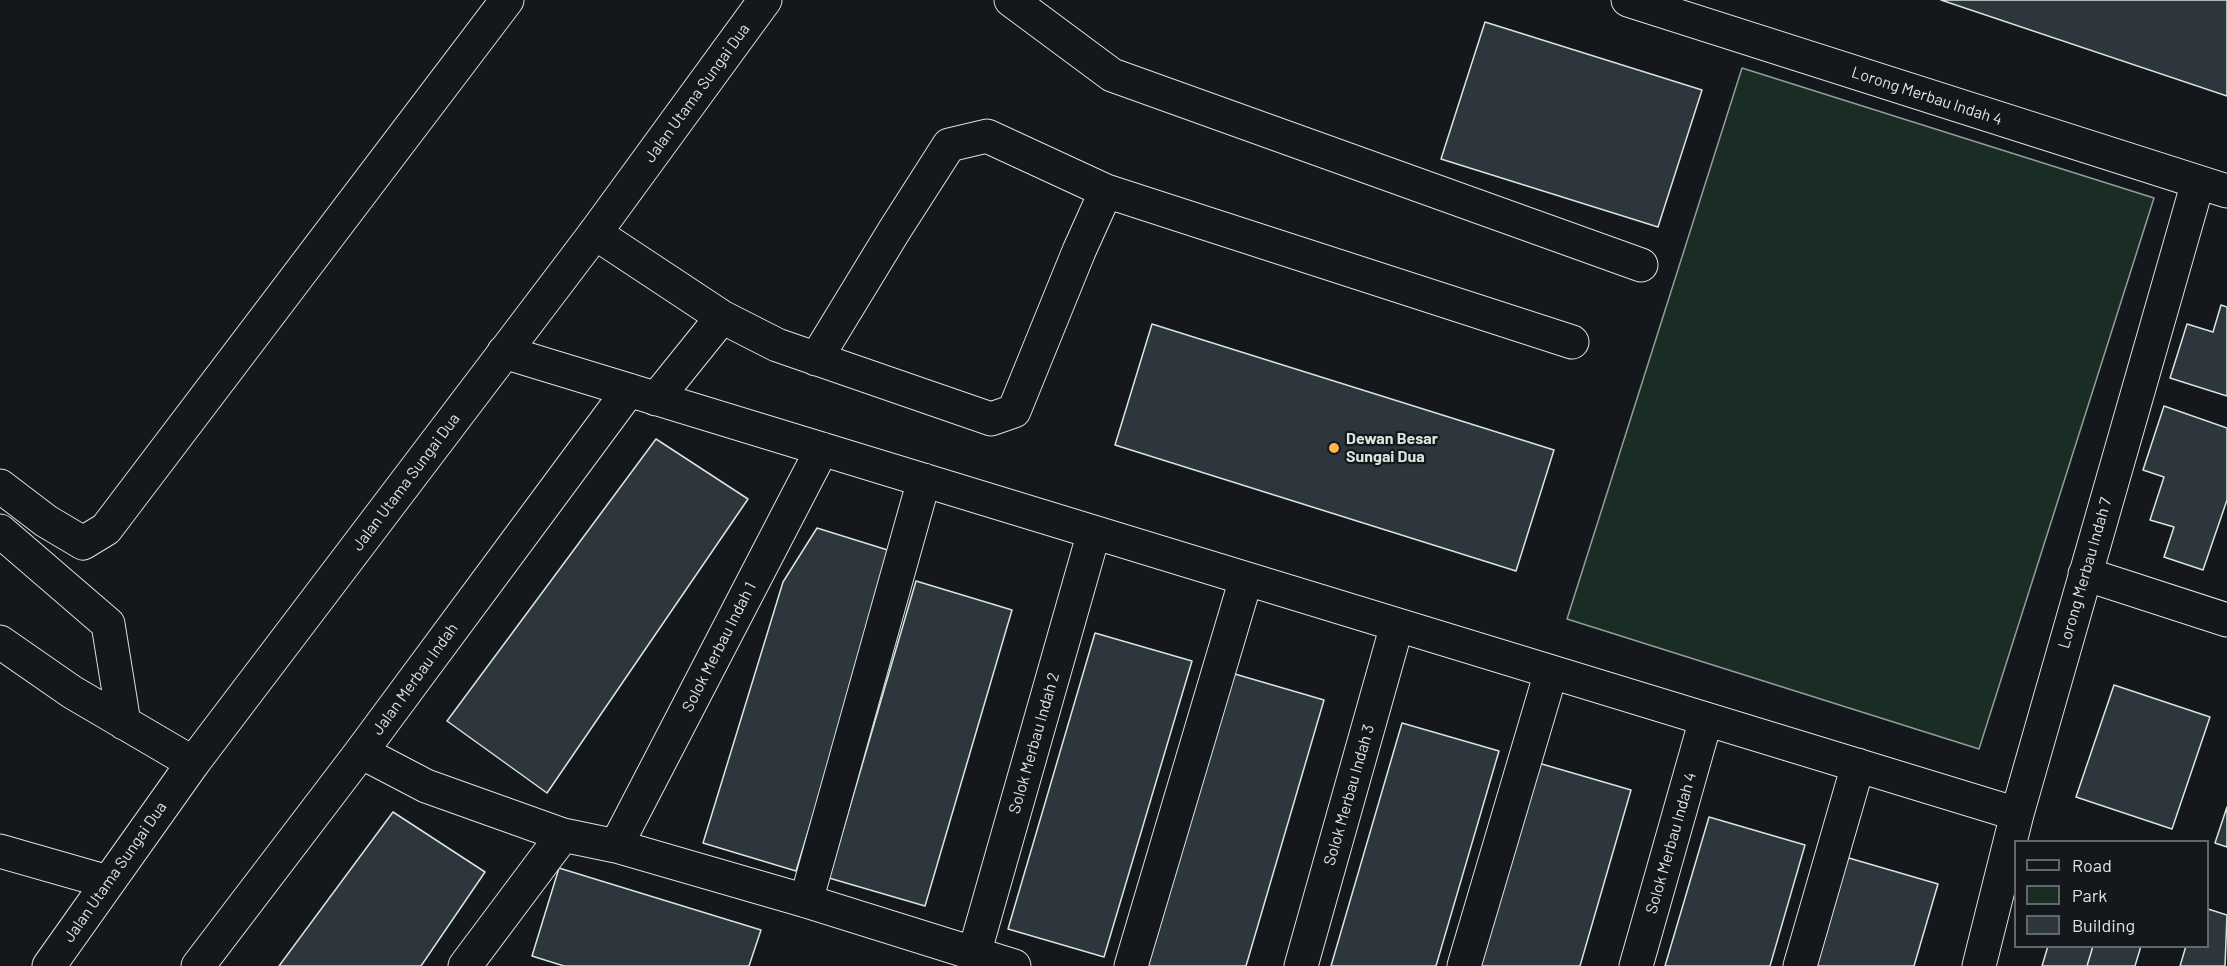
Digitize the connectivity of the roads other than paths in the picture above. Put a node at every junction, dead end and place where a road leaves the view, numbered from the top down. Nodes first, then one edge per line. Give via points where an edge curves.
1 (507, 0) edge
2 (765, 0) edge
3 (1011, 0) edge
4 (1628, 0) edge
5 (2212, 187) edge
6 (1106, 192) junction
7 (595, 233) junction
8 (1641, 265) dead end
9 (722, 317) junction
10 (1572, 342) dead end
11 (504, 352) junction
12 (816, 359) junction
13 (643, 394) junction
14 (822, 449) junction
15 (924, 480) junction
16 (0, 486) edge
17 (0, 531) edge
18 (1094, 532) junction
19 (2085, 574) junction
20 (1246, 579) junction
21 (2227, 620) edge
22 (1397, 625) junction
23 (0, 642) edge
24 (1551, 672) junction
25 (1706, 719) junction
26 (124, 723) junction
27 (361, 752) junction
28 (193, 763) junction
29 (1858, 765) junction
30 (2017, 814) junction
31 (563, 835) junction
32 (616, 846) junction
33 (0, 851) edge
34 (108, 882) junction
35 (806, 901) junction
36 (974, 954) junction
37 (49, 966) edge
38 (198, 966) edge
39 (465, 966) edge
40 (1014, 966) edge
41 (1131, 966) edge
42 (1301, 966) edge
43 (1464, 966) edge
44 (1636, 966) edge
45 (1800, 966) edge
46 (1979, 966) edge

1 - 16 street via 106,529 83,543
2 - 7 street, Jalan Utama Sungai Dua
3 - 8 street via 1112,75
4 - 5 street, Lorong Merbau Indah 4
5 - 19 street, Lorong Merbau Indah 7
6 - 10 street
6 - 12 street via 987,136 949,145
6 - 12 street via 1014,411 991,419
7 - 9 street
7 - 11 street, Jalan Utama Sungai Dua
9 - 12 street via 777,345
9 - 13 street, Jalan Merbau Indah
11 - 13 street
11 - 28 street, Jalan Utama Sungai Dua
13 - 14 street
13 - 27 street, Jalan Merbau Indah
14 - 15 street
14 - 32 street, Solok Merbau Indah 1
15 - 18 street
15 - 35 street
17 - 26 street via 108,624
18 - 20 street
18 - 36 street, Solok Merbau Indah 2
19 - 21 street
19 - 30 street, Lorong Merbau Indah 7
20 - 22 street
20 - 41 street
22 - 24 street
22 - 42 street, Solok Merbau Indah 3
23 - 26 street
24 - 25 street
24 - 43 street
25 - 29 street
25 - 44 street, Solok Merbau Indah 4
26 - 28 street
27 - 31 street via 426,786
27 - 38 street, Jalan Merbau Indah
28 - 34 street, Jalan Utama Sungai Dua
29 - 30 street
29 - 45 street
30 - 46 street, Lorong Merbau Indah 7
31 - 32 street
31 - 39 street
32 - 35 street
33 - 34 street
34 - 37 street, Jalan Utama Sungai Dua
35 - 36 street
36 - 40 street

